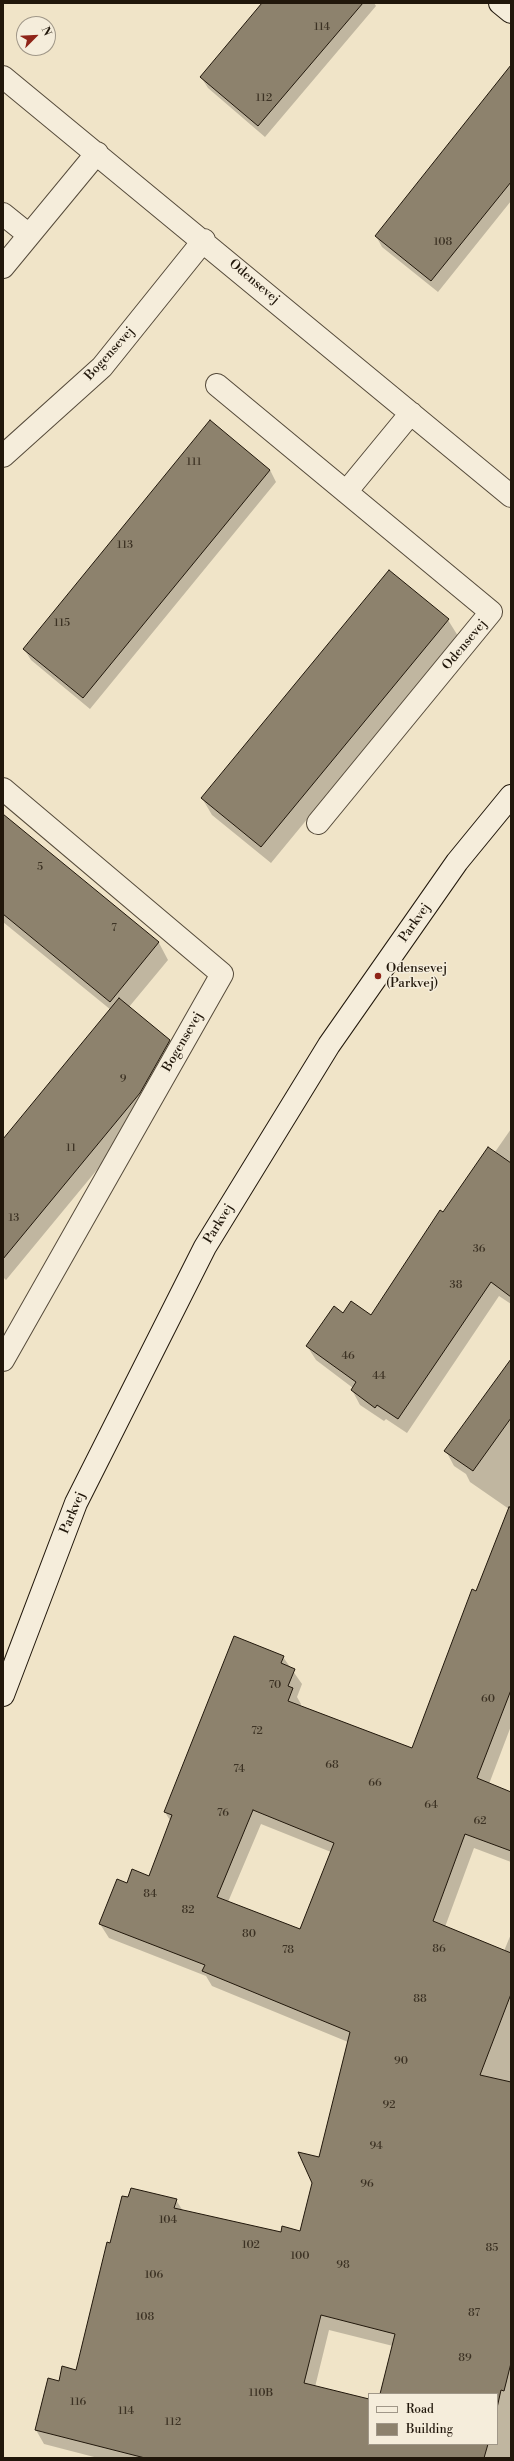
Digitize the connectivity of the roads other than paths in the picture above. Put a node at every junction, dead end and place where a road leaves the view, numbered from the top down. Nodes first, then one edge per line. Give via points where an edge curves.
1 (500, 3) edge
2 (511, 12) edge
3 (3, 76) edge
4 (97, 153) junction
5 (3, 214) edge
6 (29, 235) junction
7 (204, 240) junction
8 (3, 267) edge
9 (217, 386) dead end
10 (411, 413) junction
11 (3, 456) edge
12 (346, 492) junction
13 (511, 496) edge
14 (3, 789) edge
15 (511, 796) edge
16 (318, 823) dead end
17 (3, 1360) edge
18 (3, 1695) edge

1 - 2 street
3 - 4 street, Odensevej
4 - 6 street
4 - 7 street, Odensevej
5 - 6 street
6 - 8 street
7 - 10 street, Odensevej
7 - 11 street, Bogensevej via 102,367
9 - 12 street, Odensevej
10 - 12 street
10 - 13 street, Odensevej
12 - 16 street, Odensevej via 491,612
14 - 17 street, Bogensevej via 222,974
15 - 18 street, Parkvej via 457,862 330,1045 205,1247 76,1503

